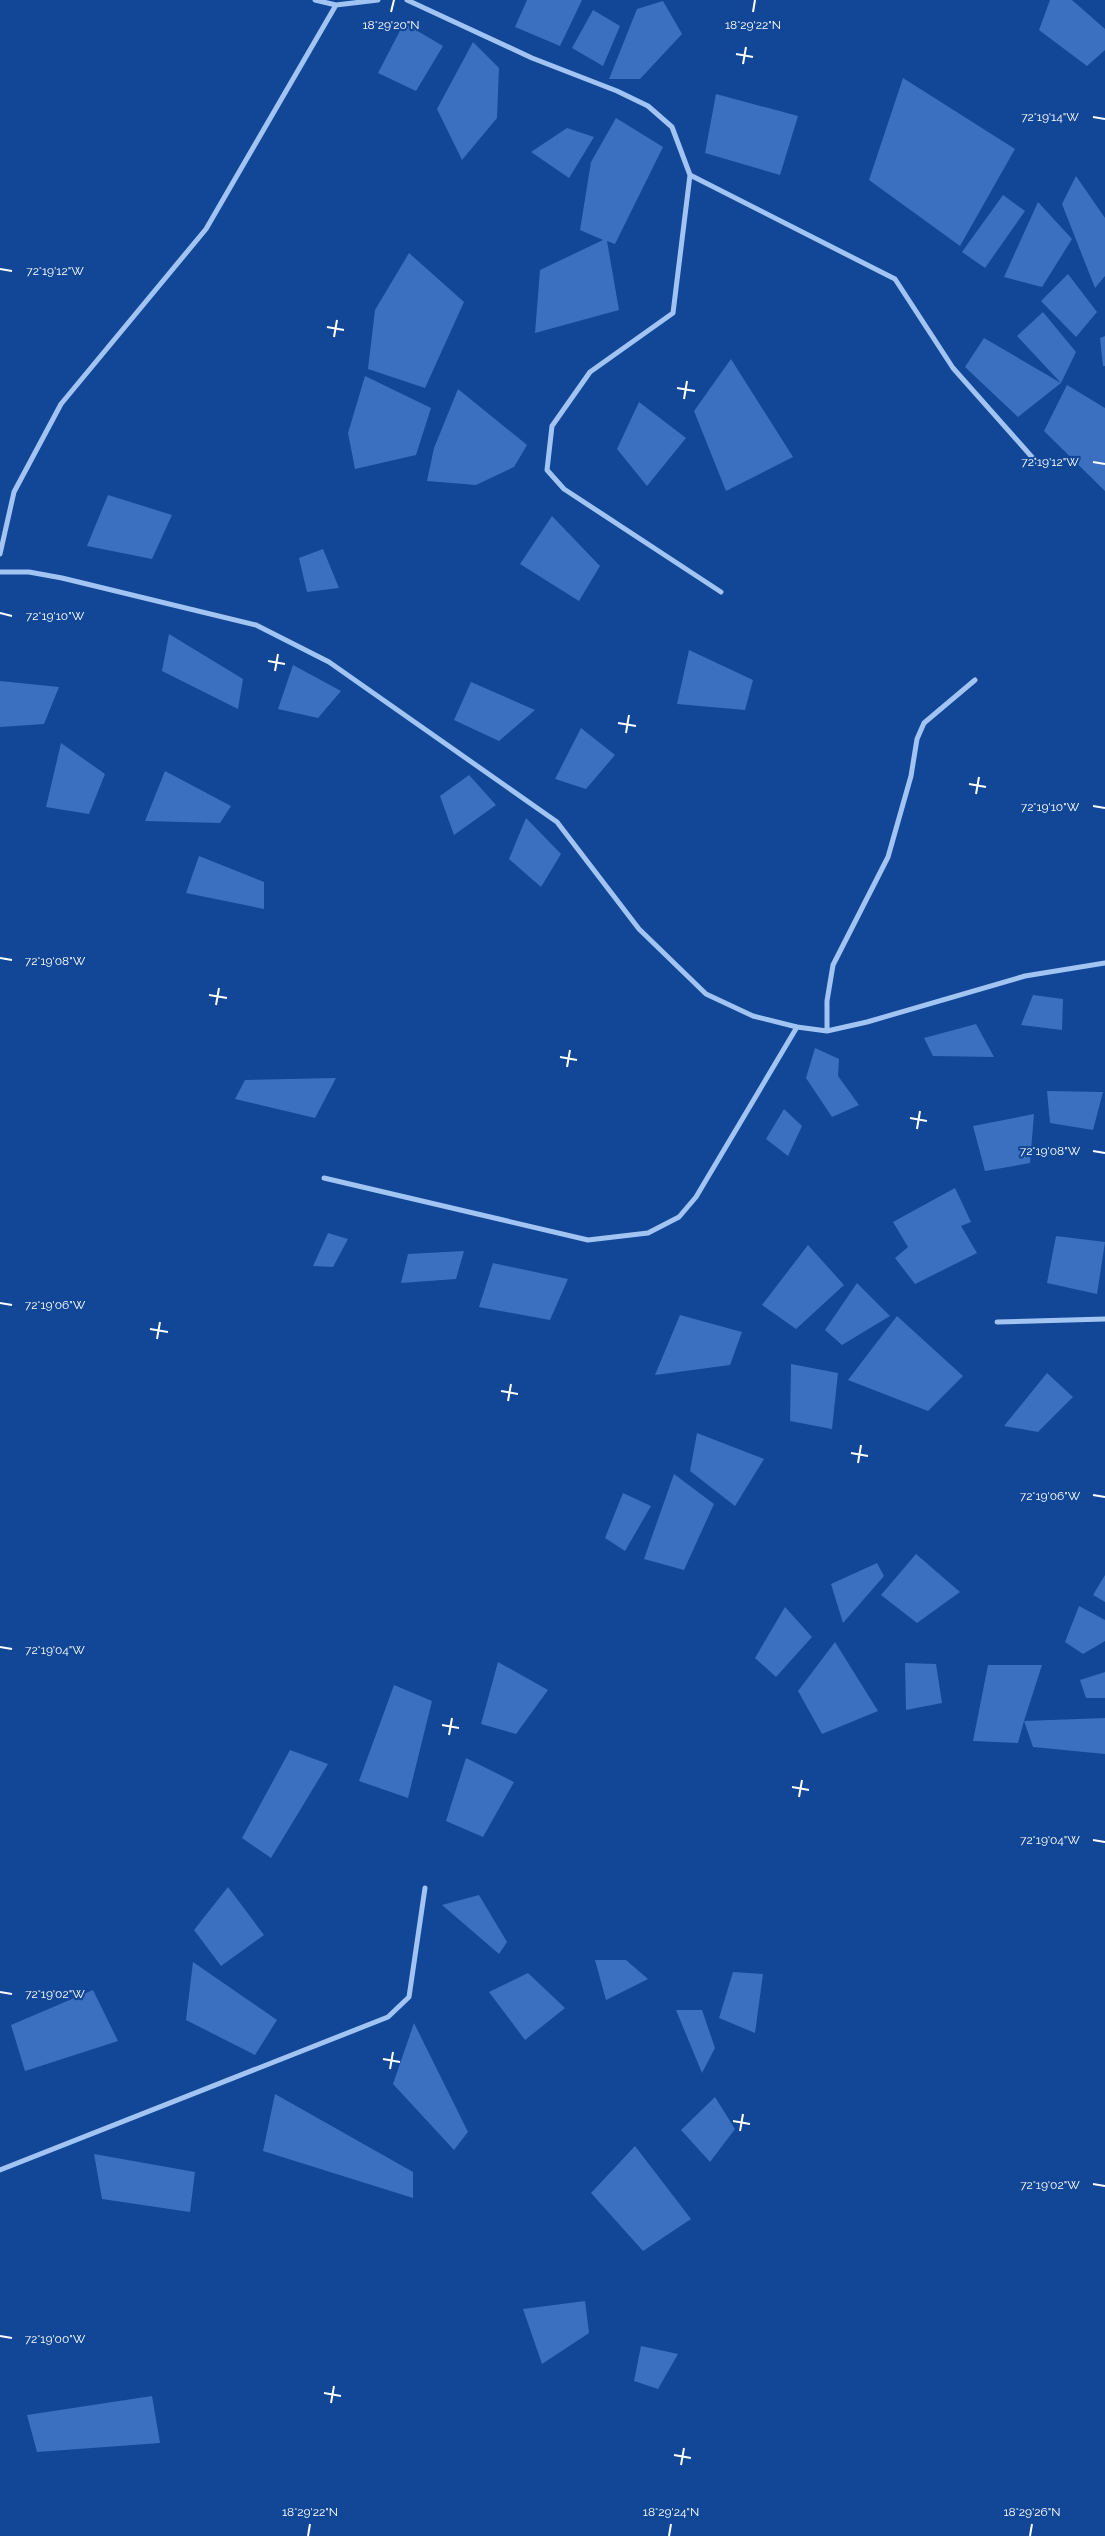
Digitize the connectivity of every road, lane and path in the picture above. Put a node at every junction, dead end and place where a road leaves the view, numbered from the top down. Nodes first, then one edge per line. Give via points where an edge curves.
1 (315, 0) edge
2 (378, 0) edge
3 (407, 0) edge
4 (336, 4) junction
5 (690, 175) junction
6 (1039, 465) dead end
7 (0, 554) edge
8 (0, 572) edge
9 (722, 592) dead end
10 (975, 680) dead end
11 (1105, 962) edge
12 (797, 1027) junction
13 (827, 1031) junction
14 (324, 1178) dead end
15 (1105, 1319) edge
16 (996, 1322) dead end
17 (425, 1888) dead end
18 (0, 2170) edge

1 - 4 street
2 - 4 street
3 - 5 street via 532,58 648,106 672,127
4 - 7 street via 206,229 60,404 14,492
5 - 6 street via 895,278 954,368
5 - 9 street via 672,313 590,372 552,426 547,470 564,489
8 - 12 street via 30,572 62,578 256,625 329,662 557,822 639,929 706,994 753,1016
10 - 13 street via 924,723 916,739 911,776 888,856 832,965
11 - 13 street via 1025,976
12 - 13 street
12 - 14 street via 696,1196 679,1217 648,1234 588,1240
15 - 16 street
17 - 18 street via 409,1997 388,2017

